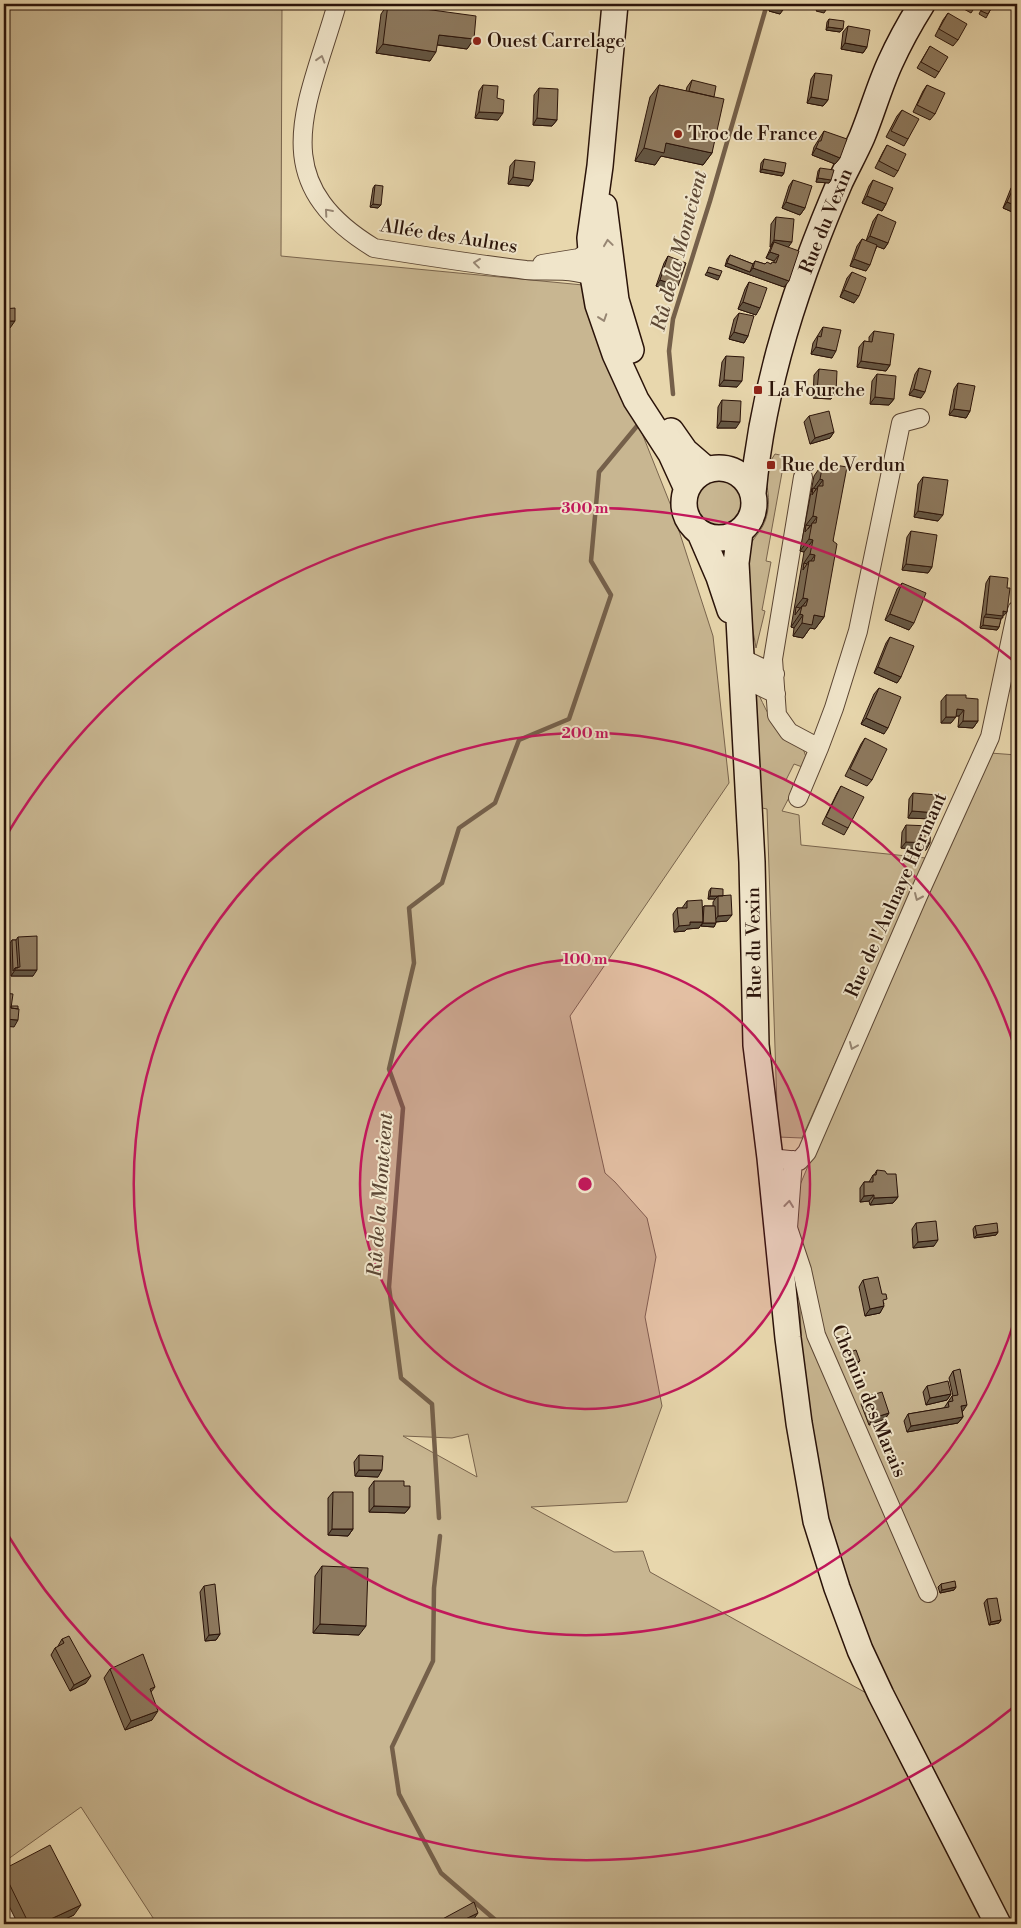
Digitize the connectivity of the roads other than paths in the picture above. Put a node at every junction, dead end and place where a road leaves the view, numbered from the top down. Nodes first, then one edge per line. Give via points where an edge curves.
1 (337, 4) edge
2 (615, 4) edge
3 (922, 4) edge
4 (600, 166) junction
5 (591, 250) junction
6 (525, 270) junction
7 (593, 276) junction
8 (615, 292) junction
9 (920, 418) dead end
10 (757, 449) junction
11 (717, 470) junction
12 (803, 477) dead end
13 (687, 489) junction
14 (753, 493) junction
15 (740, 532) junction
16 (700, 533) junction
17 (1017, 610) edge
18 (741, 659) junction
19 (774, 674) junction
20 (776, 694) junction
21 (820, 748) junction
22 (798, 798) dead end
23 (781, 1159) junction
24 (786, 1245) junction
25 (928, 1593) dead end
26 (4, 1912) edge
27 (10, 1924) edge
28 (998, 1924) edge

6 -> 1 street, Allée des Aulnes via 374,248 340,225 316,197 302,155 303,123
2 - 4 main road
3 - 10 main road, Rue du Vexin via 889,63 801,282 778,353
4 - 5 main road
8 -> 4 main road
5 - 6 street, Allée des Aulnes via 579,258
5 - 7 main road
6 - 7 street, Allée des Aulnes
7 - 8 street, Allée des Aulnes
7 -> 13 main road via 598,305 636,400 672,454
8 - 11 main road via 630,348 660,412 685,451
9 - 21 street via 901,423 858,631
10 - 11 main road
10 - 14 main road, Rue du Vexin
11 - 13 main road via 699,474
11 - 14 main road via 743,478
12 - 19 street via 773,659
13 - 16 main road via 684,508
14 - 15 main road via 754,510
15 - 16 main road via 720,539
15 - 18 main road, Rue du Vexin via 736,563
16 - 18 main road via 719,577
17 -> 23 street, Rue de l'Aulnaye Hermant via 990,737 807,1152 799,1161
18 - 19 street
18 - 20 street
18 - 23 main road, Rue du Vexin via 752,862 756,1045
19 - 20 street
20 - 21 street via 777,715 789,732
21 - 22 street
23 - 24 main road, Rue du Vexin
24 - 25 street, Chemin des Marais via 802,1270 816,1335
24 - 28 main road, Rue du Vexin via 799,1423 816,1522 860,1650
26 - 27 main road

